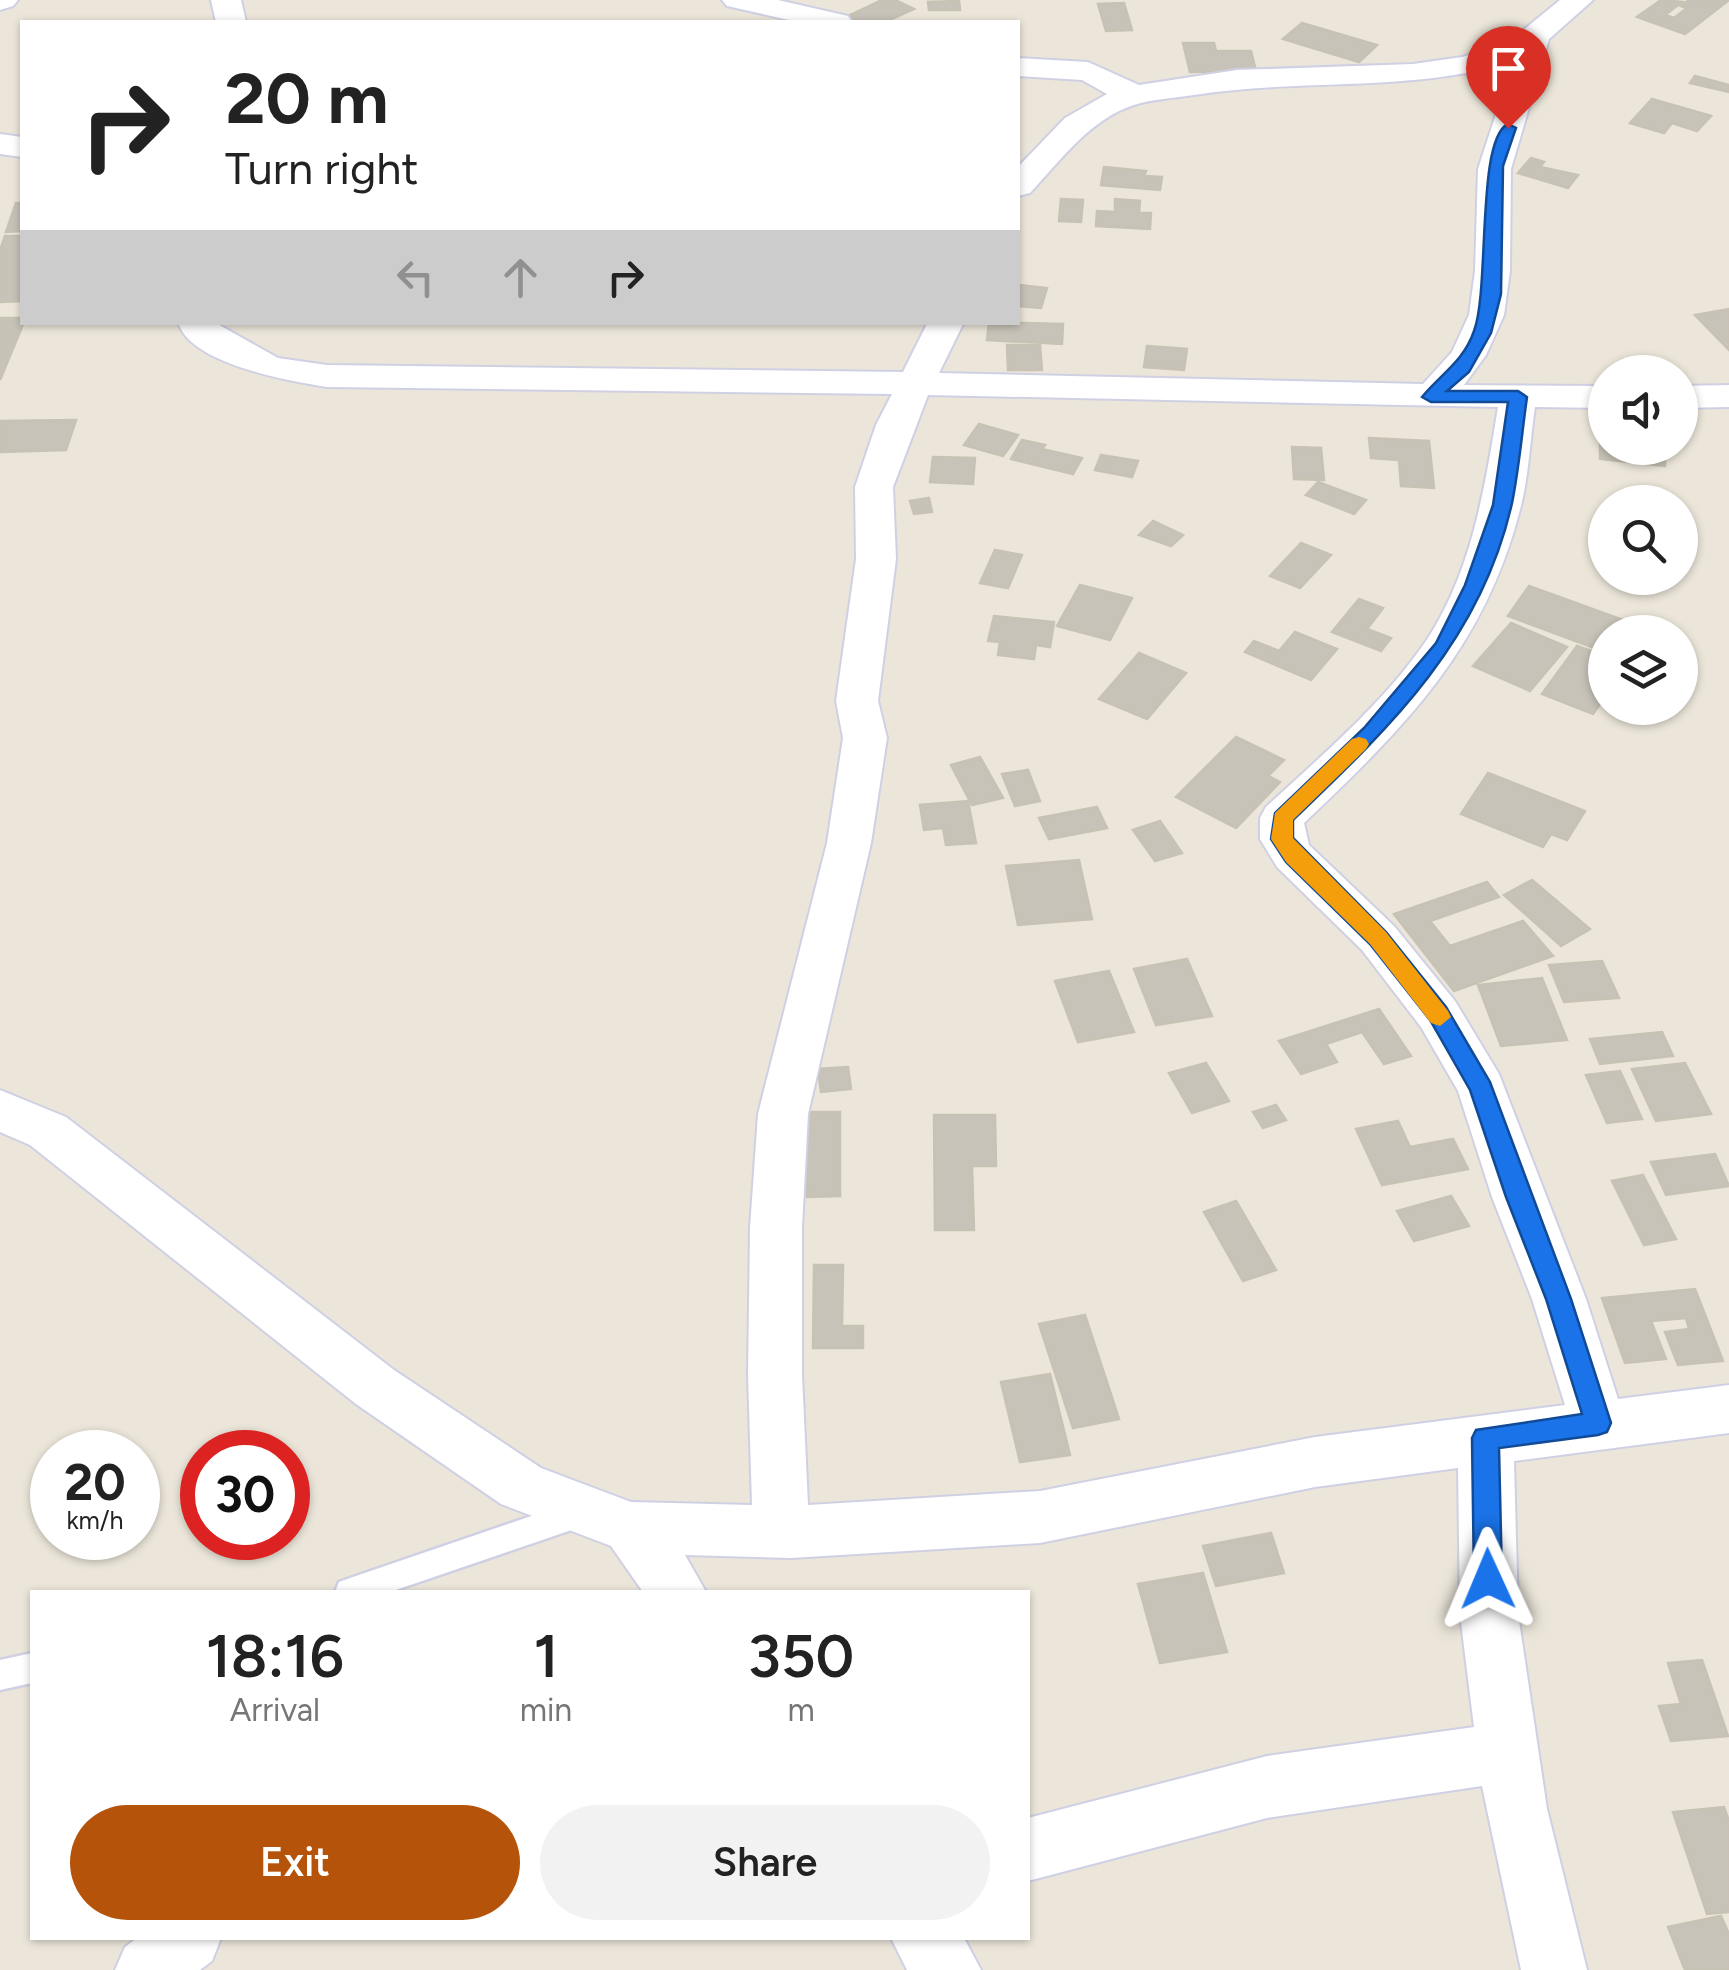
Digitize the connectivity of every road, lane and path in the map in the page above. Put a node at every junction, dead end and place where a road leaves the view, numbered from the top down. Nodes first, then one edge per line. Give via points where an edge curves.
1 (738, 0) edge
2 (1578, 0) edge
3 (828, 20) edge
4 (1534, 36) junction
5 (1020, 67) edge
6 (1134, 95) junction
7 (1020, 184) edge
8 (197, 325) edge
9 (944, 325) edge
10 (916, 381) junction
11 (1729, 396) edge
12 (1431, 397) junction
13 (1518, 397) junction
14 (1588, 397) edge
15 (1698, 397) edge
16 (0, 1110) edge
17 (1729, 1409) edge
18 (1598, 1423) junction
19 (1485, 1438) junction
20 (781, 1532) junction
21 (638, 1559) edge
22 (367, 1590) edge
23 (30, 1668) edge
24 (0, 1675) edge
25 (1508, 1752) junction
26 (1030, 1849) edge
27 (186, 1940) edge
28 (925, 1940) edge
29 (148, 1970) edge
30 (948, 1970) edge
31 (1554, 1970) edge

1 - 3 street
2 - 4 street
4 - 6 street via 1516,51 1465,66 1237,79
4 - 12 street via 1495,166 1492,294 1482,333 1463,368
5 - 6 street via 1088,71
6 - 7 street via 1076,124
8 - 10 street via 269,367 327,376
9 - 10 street
10 - 12 street
10 - 20 street via 874,487 876,559 857,702 865,738 849,843 783,1114 775,1356
11 - 15 street
12 - 13 street
13 - 14 street
13 - 18 street via 1502,505 1444,646 1372,733 1282,818 1282,839 1378,938 1438,1014 1482,1088
16 - 21 street via 48,1131 375,1387
17 - 18 street
18 - 19 street
19 - 20 street via 1316,1462 1040,1518
19 - 25 street via 1488,1614
20 - 21 street
21 - 22 lane
23 - 24 lane
25 - 26 street via 1267,1787
25 - 31 street
27 - 29 street
28 - 30 street

